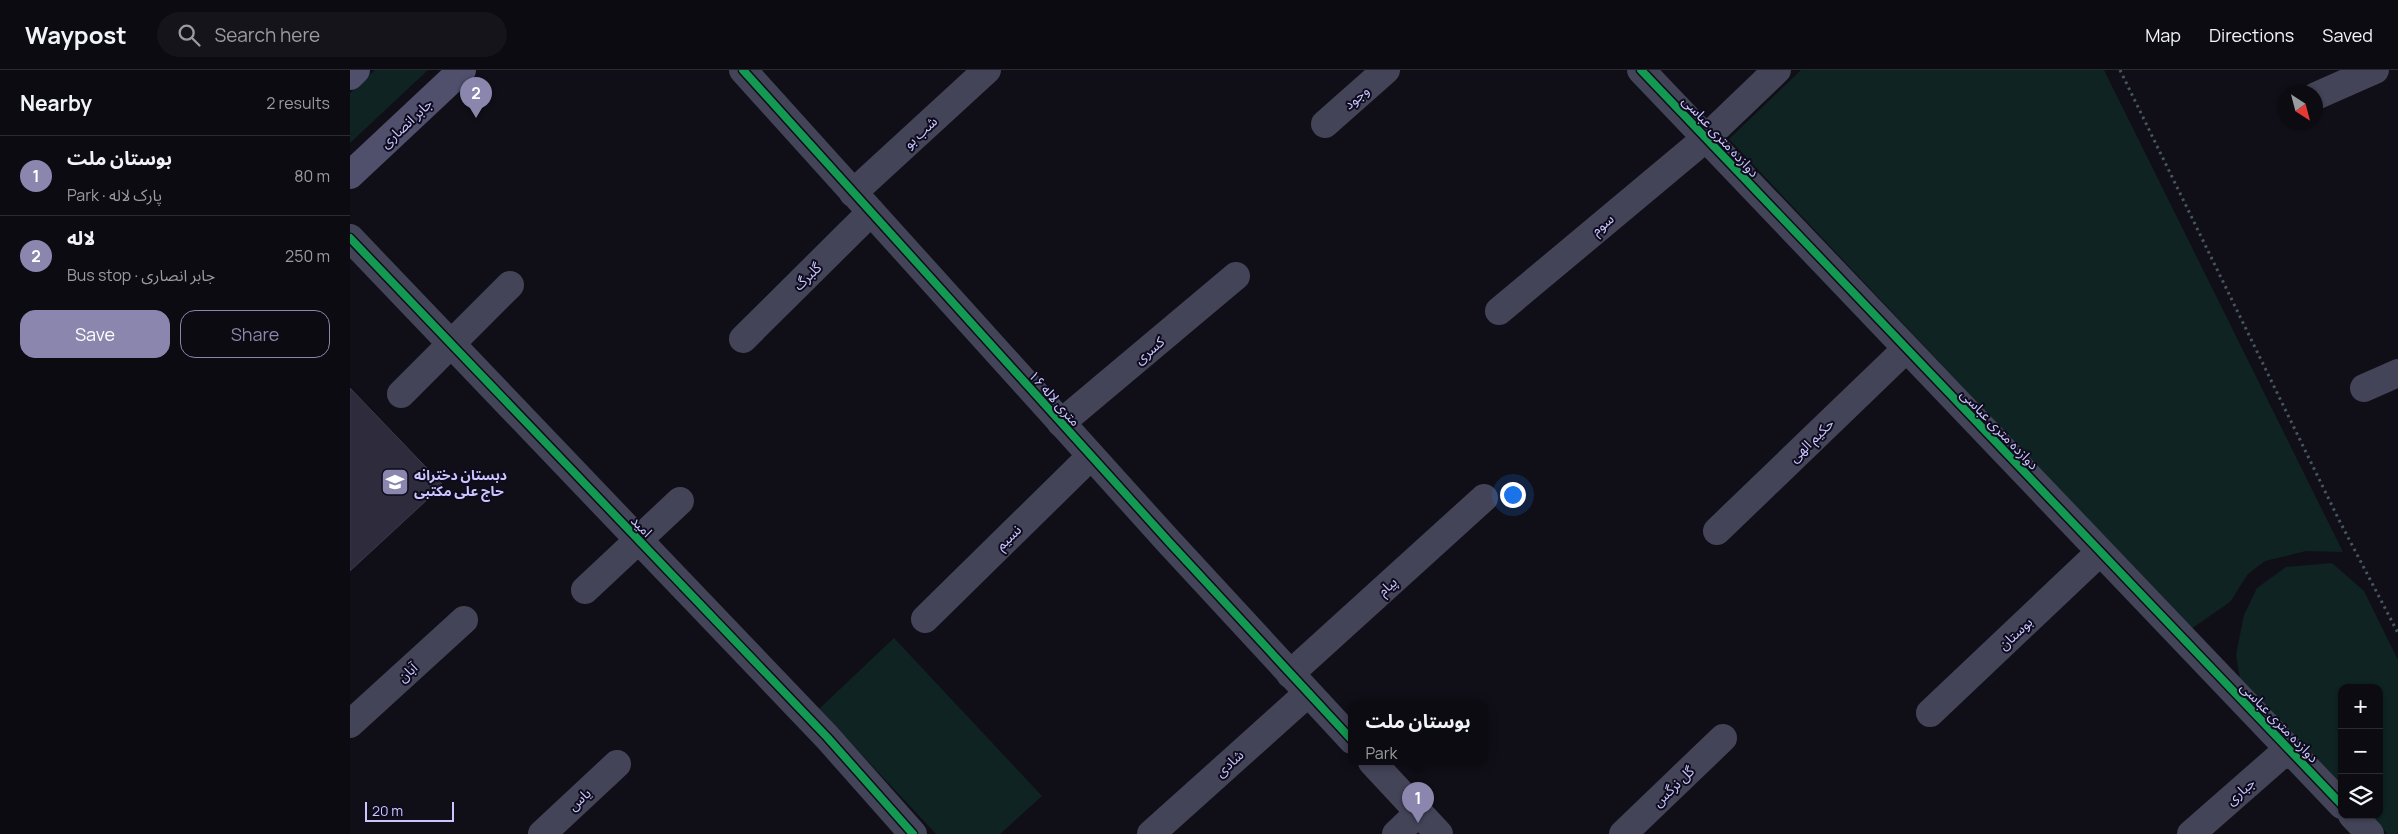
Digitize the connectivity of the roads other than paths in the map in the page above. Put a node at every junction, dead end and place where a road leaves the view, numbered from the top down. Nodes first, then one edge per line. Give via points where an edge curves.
1 (356, 70) edge
2 (462, 70) edge
3 (743, 70) edge
4 (987, 70) edge
5 (1386, 70) edge
6 (1641, 70) edge
7 (1777, 70) edge
8 (2372, 71) edge
9 (350, 76) edge
10 (2323, 93) edge
11 (1325, 124) dead end
12 (1706, 138) junction
13 (350, 175) edge
14 (862, 203) junction
15 (350, 238) edge
16 (1236, 276) dead end
17 (510, 285) dead end
18 (1499, 311) dead end
19 (743, 339) dead end
20 (451, 344) junction
21 (1906, 349) junction
22 (2398, 373) edge
23 (2364, 388) dead end
24 (401, 394) dead end
25 (1061, 423) junction
26 (1091, 456) junction
27 (1484, 498) dead end
28 (680, 501) dead end
29 (1717, 530) dead end
30 (638, 540) junction
31 (2100, 552) junction
32 (584, 590) dead end
33 (925, 619) dead end
34 (464, 620) dead end
35 (1299, 683) junction
36 (1930, 713) dead end
37 (350, 724) edge
38 (1348, 736) edge
39 (1723, 738) dead end
40 (2288, 749) junction
41 (617, 764) dead end
42 (1375, 765) edge
43 (2338, 801) edge
44 (1419, 812) junction
45 (2356, 819) edge
46 (542, 834) edge
47 (913, 834) edge
48 (1151, 834) edge
49 (1396, 834) edge
50 (1439, 834) edge
51 (1623, 834) edge
52 (2191, 834) edge
53 (2370, 834) edge

1 - 9 main road
2 - 13 main road, جابر انصاری
3 - 14 street, ۱۶ متری لاله
4 - 14 street, شب بو
5 - 11 street, وجود
6 - 12 street, دوازده متری عباسی
7 - 12 street, سوم
8 - 10 street
12 - 18 street, سوم
12 - 21 street, دوازده متری عباسی
14 - 19 street, گلبرگ
14 - 25 street, ۱۶ متری لاله
15 - 20 street, امید
16 - 25 street, کسری
17 - 20 street
20 - 24 street
20 - 30 street, امید
21 - 29 street, حکیم الهی
21 - 31 street, دوازده متری عباسی
22 - 23 street
25 - 26 street, ۱۶ متری لاله
26 - 33 street, نسیم
26 - 35 street, ۱۶ متری لاله
27 - 35 street, پیام
28 - 30 street
30 - 32 street
30 - 47 street, امید via 827,737
31 - 36 street, بوستان
31 - 40 street, دوازده متری عباسی
34 - 37 street, آبان
35 - 38 street, ۱۶ متری لاله
35 - 48 street, شادی
39 - 51 street, گل نرگس
40 - 43 street, دوازده متری عباسی
40 - 52 street, جباری
41 - 46 street, یاس
42 - 44 street
44 - 49 street
44 - 50 street
45 - 53 street

